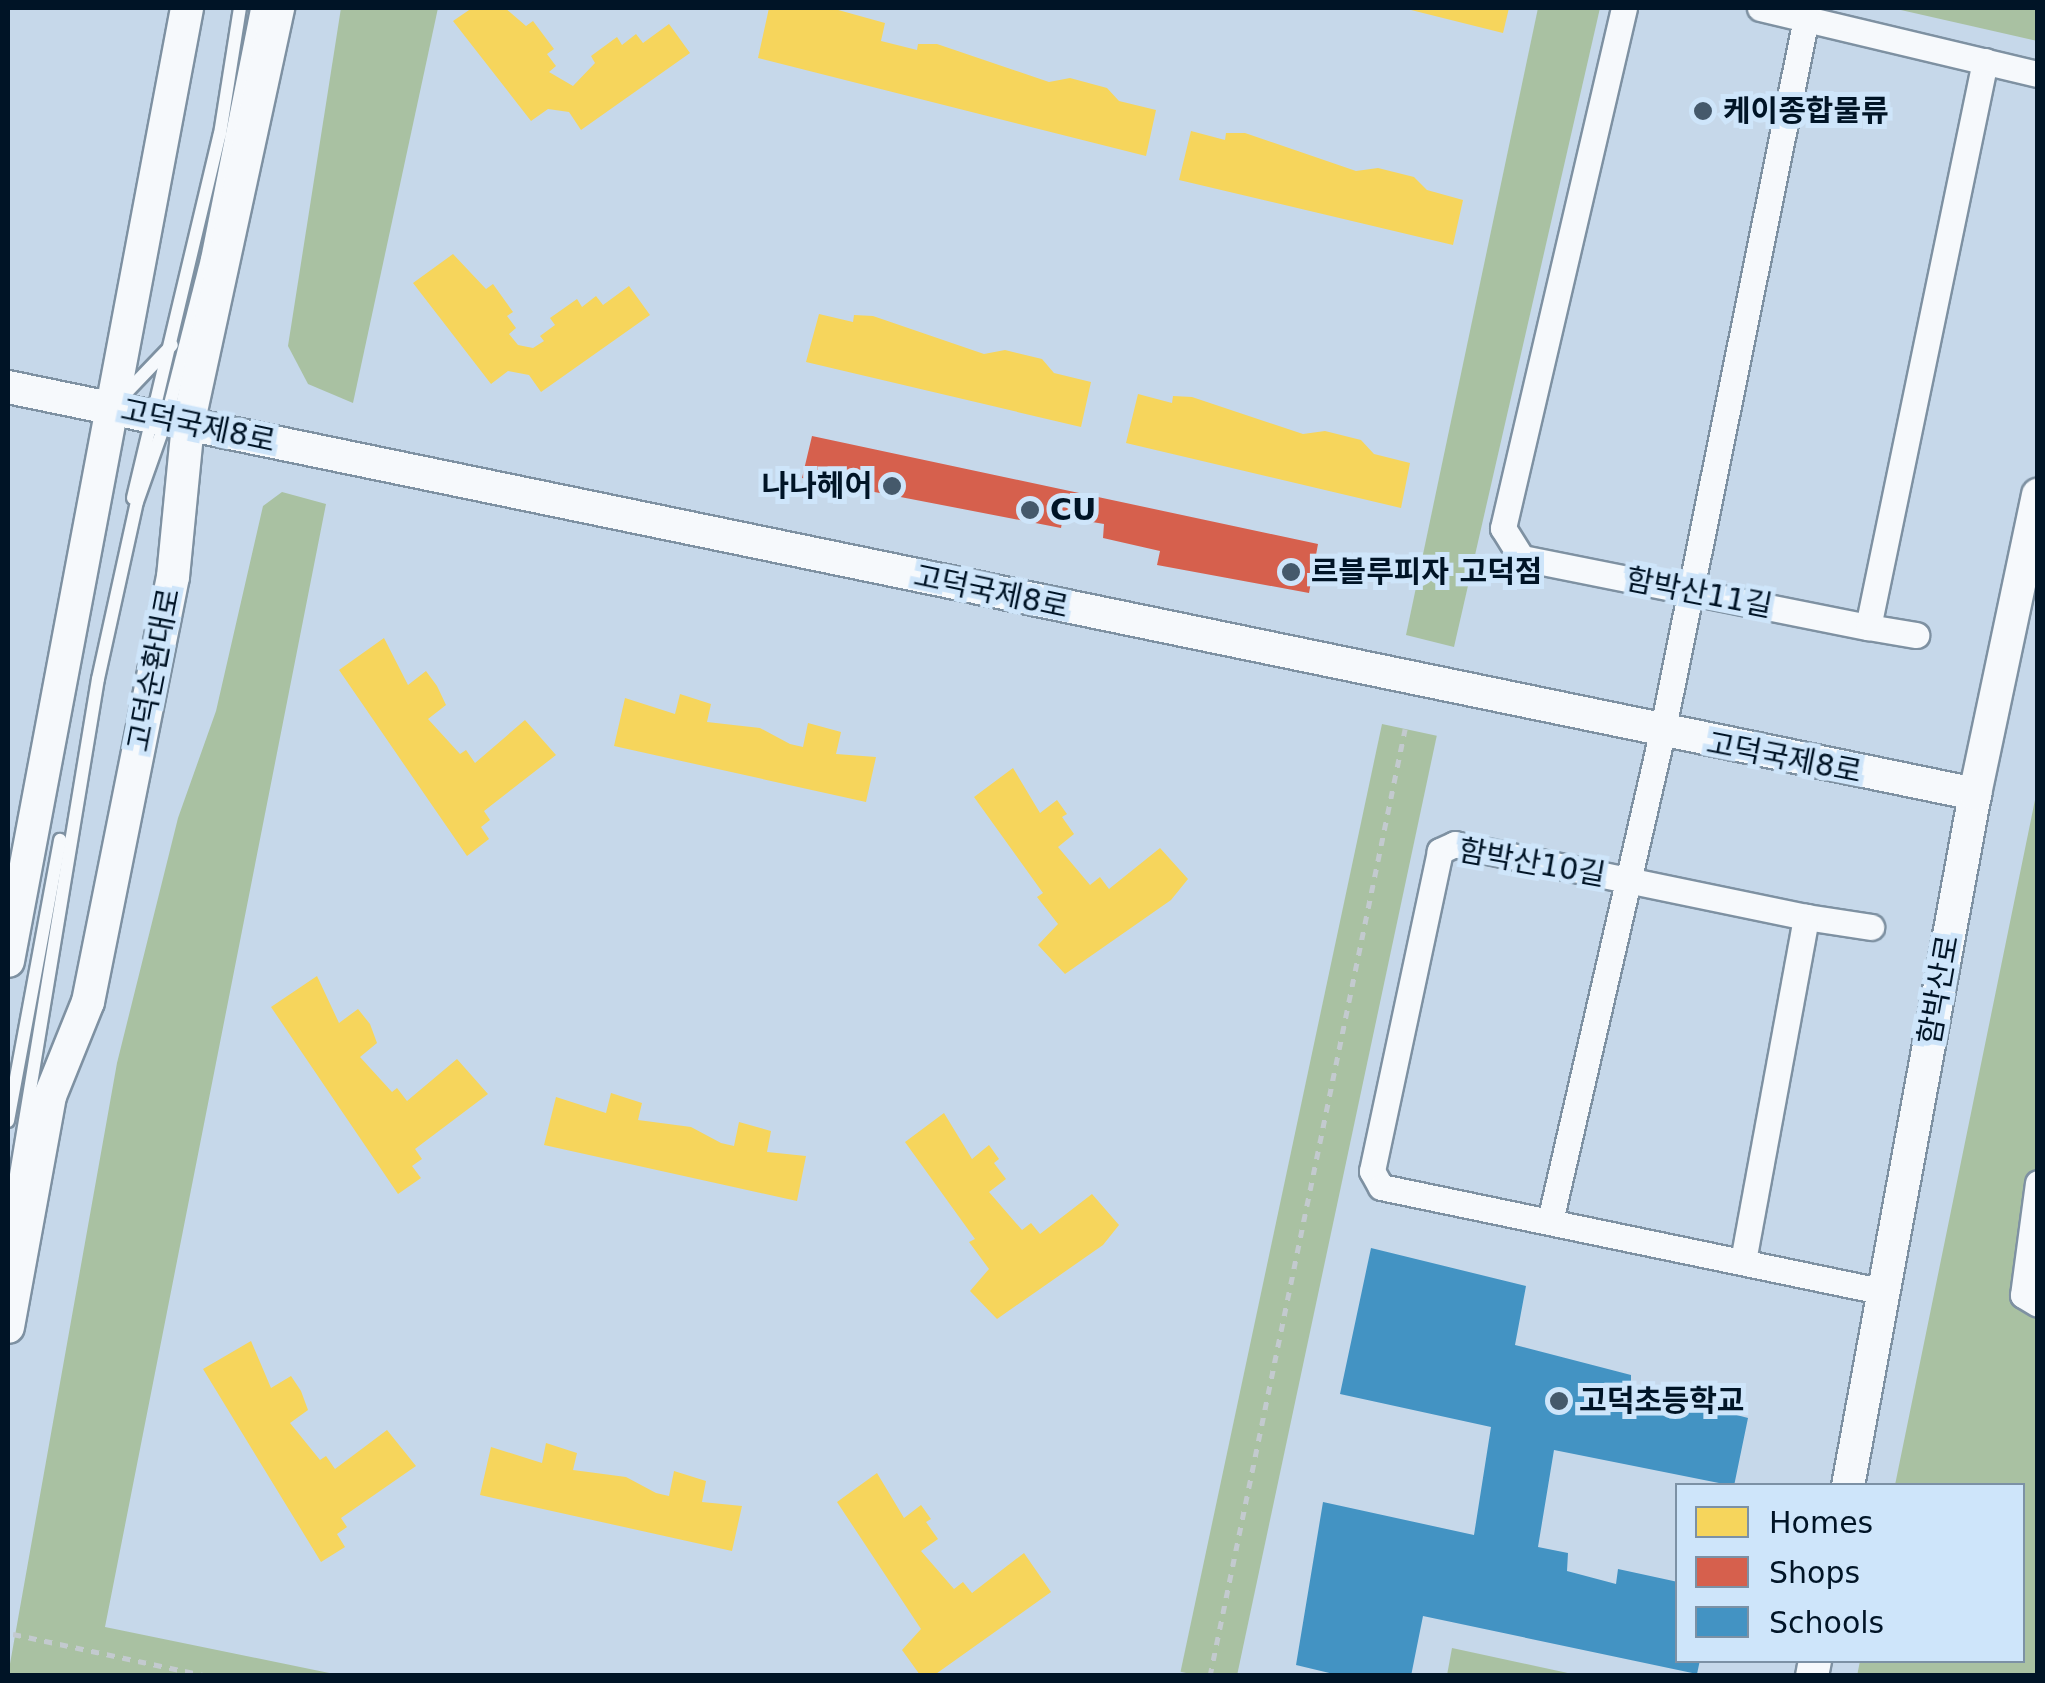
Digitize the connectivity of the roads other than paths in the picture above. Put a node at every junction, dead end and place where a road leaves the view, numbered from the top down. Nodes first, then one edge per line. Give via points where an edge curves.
1 (187, 8) edge
2 (240, 8) edge
3 (257, 8) edge
4 (278, 8) edge
5 (1624, 8) edge
6 (1760, 8) edge
7 (1806, 18) junction
8 (1984, 61) junction
9 (2038, 74) edge
10 (174, 343) junction
11 (8, 387) edge
12 (113, 408) junction
13 (169, 421) junction
14 (150, 476) junction
15 (2038, 495) edge
16 (1687, 591) junction
17 (1868, 627) junction
18 (1916, 635) dead end
19 (1662, 733) junction
20 (1974, 794) junction
21 (1628, 880) junction
22 (1806, 917) junction
23 (1872, 927) dead end
24 (8, 960) edge
25 (40, 1050) junction
26 (50, 1096) junction
27 (8, 1121) edge
28 (2038, 1183) edge
29 (1550, 1221) junction
30 (8, 1223) edge
31 (1743, 1261) junction
32 (1885, 1292) junction
33 (2038, 1304) edge
34 (8, 1327) edge
35 (1849, 1483) edge

1 - 12 street
2 - 10 lane
3 - 13 lane
4 - 13 street, 고덕순환대로
5 - 16 street, 함박산11길 via 1504,528 1522,558
6 - 7 street
7 - 8 street
7 - 16 street
8 - 9 street
8 - 17 street
10 - 12 lane
10 - 13 lane
11 - 12 street, 고덕국제8로
12 - 13 street, 고덕국제8로
12 - 24 street
13 - 14 lane
13 - 14 lane
13 - 19 street, 고덕국제8로
13 - 26 street, 고덕순환대로 via 173,577 88,1002
13 - 27 lane via 95,650
14 - 25 lane via 137,502 94,698
15 - 20 street, 함박산로
16 - 17 street, 함박산11길
16 - 19 street
17 - 18 street, 함박산11길
19 - 20 street, 고덕국제8로
19 - 21 street
20 - 32 street, 함박산로
21 - 22 street, 함박산10길
21 - 29 street
21 - 29 street, 함박산10길 via 1455,844 1440,850 1372,1171 1382,1186
22 - 23 street, 함박산10길
22 - 31 street
25 - 26 lane
25 - 30 lane
26 - 34 street, 고덕순환대로
28 - 33 street via 2024,1295
29 - 31 street, 함박산10길
31 - 32 street, 함박산10길
32 - 35 street, 함박산로

